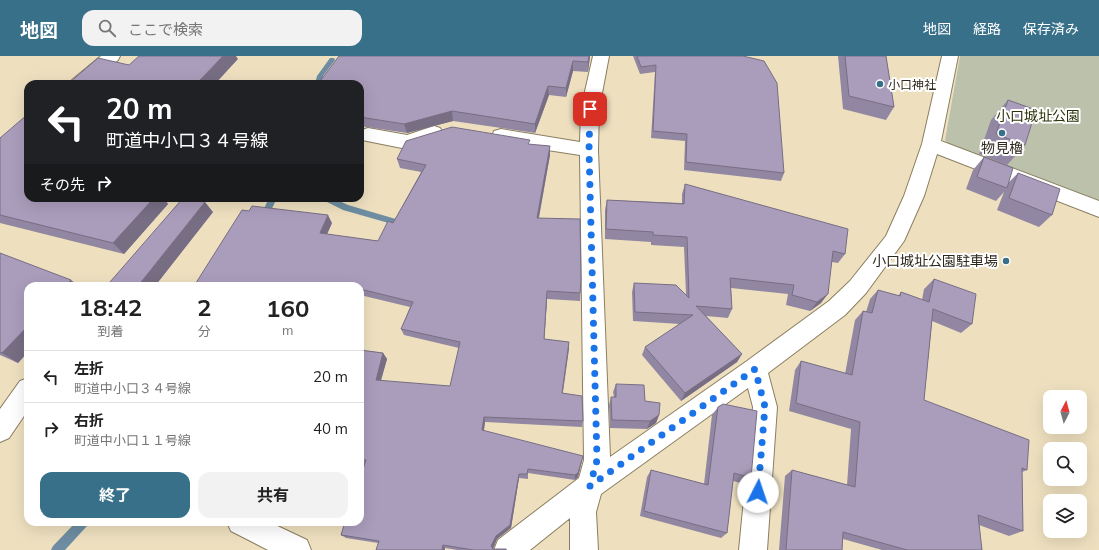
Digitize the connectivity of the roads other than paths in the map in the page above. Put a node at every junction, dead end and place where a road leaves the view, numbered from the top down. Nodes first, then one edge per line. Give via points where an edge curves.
1 (112, 56) edge
2 (601, 56) edge
3 (950, 56) edge
4 (83, 80) edge
5 (448, 129) edge
6 (482, 133) edge
7 (368, 135) dead end
8 (931, 144) junction
9 (589, 150) junction
10 (1099, 209) edge
11 (755, 369) junction
12 (24, 395) edge
13 (10, 414) edge
14 (590, 486) junction
15 (248, 526) edge
16 (296, 550) edge
17 (508, 550) edge
18 (584, 550) edge
19 (753, 550) edge

1 - 4 street
2 - 9 street via 590,109
3 - 8 street
5 - 7 street via 407,142
6 - 9 street
8 - 10 street
8 - 11 street via 905,219 894,241 875,267 837,308
9 - 14 street via 597,460
11 - 14 street
11 - 19 street via 765,407
12 - 13 street
14 - 17 street
14 - 18 street via 584,512
15 - 16 street

